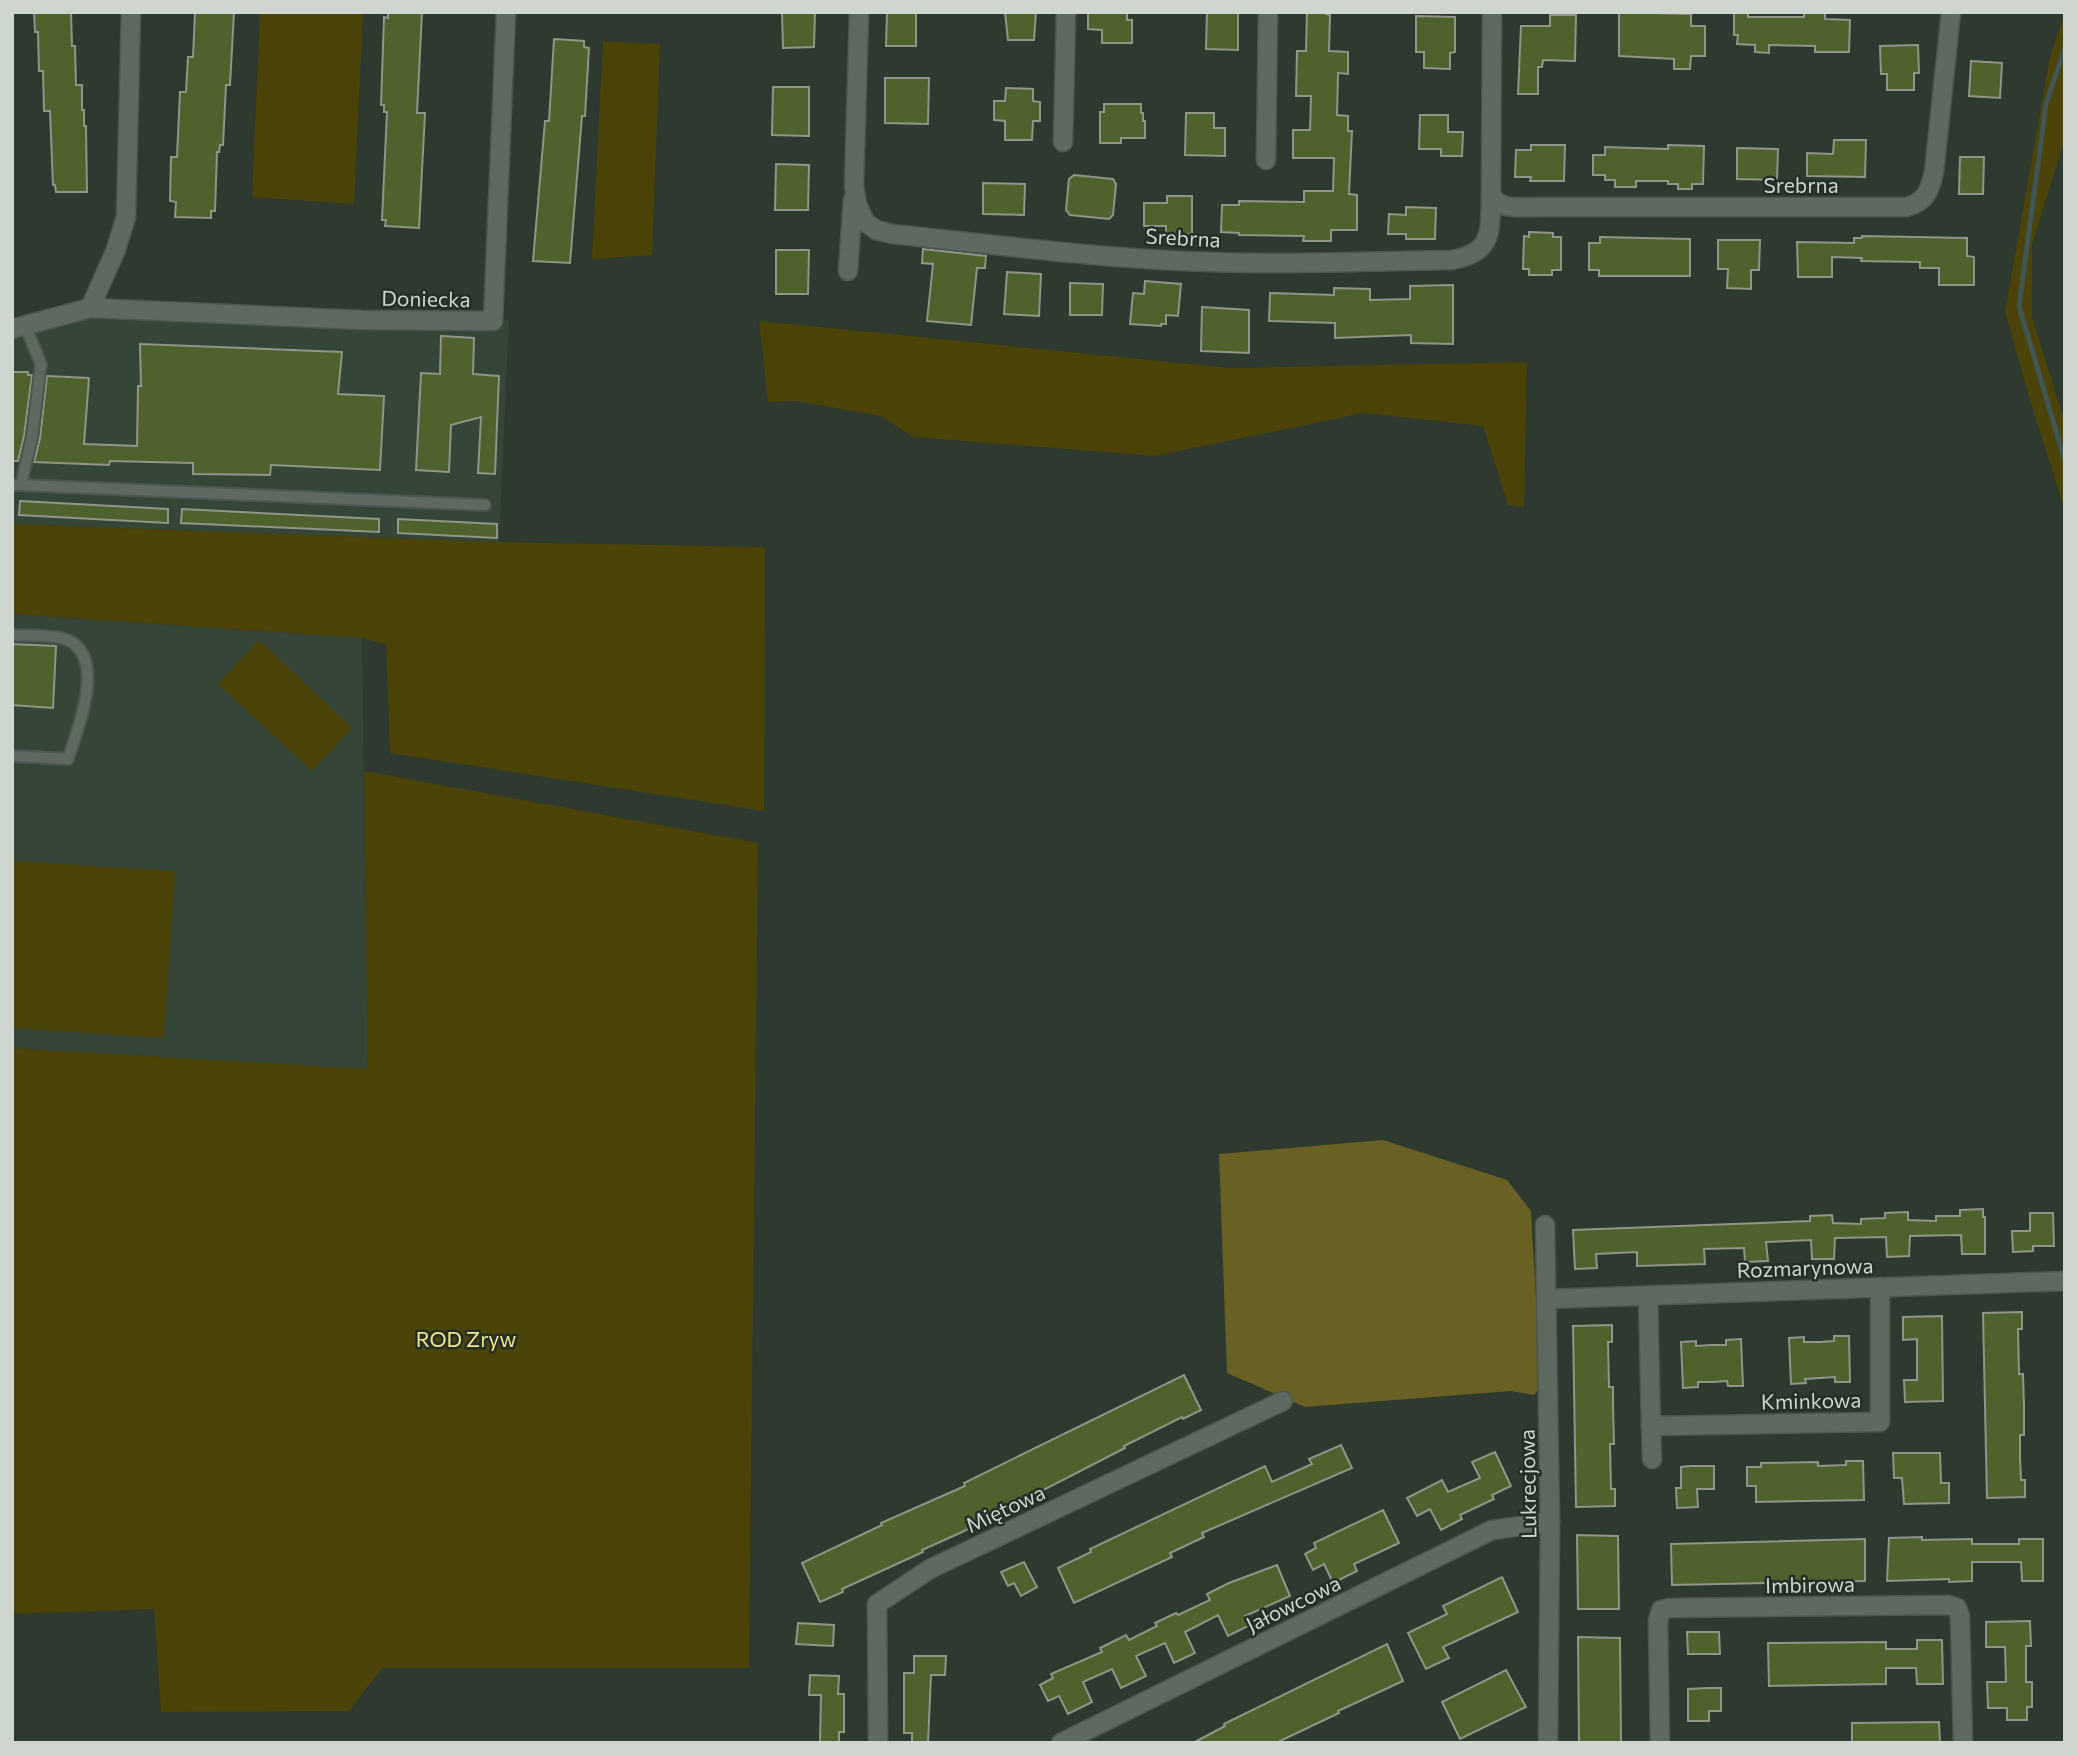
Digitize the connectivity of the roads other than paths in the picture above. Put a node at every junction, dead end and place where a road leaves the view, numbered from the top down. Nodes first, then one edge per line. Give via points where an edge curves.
1 (131, 12) edge
2 (506, 12) edge
3 (859, 12) edge
4 (1066, 12) edge
5 (1268, 12) edge
6 (1492, 12) edge
7 (1951, 12) edge
8 (1063, 142) dead end
9 (1266, 160) dead end
10 (854, 186) junction
11 (1492, 194) junction
12 (848, 271) dead end
13 (90, 308) junction
14 (19, 327) edge
15 (17, 485) edge
16 (485, 505) dead end
17 (12, 635) edge
18 (14, 756) edge
19 (1545, 1225) dead end
20 (2065, 1281) edge
21 (1880, 1287) junction
22 (1648, 1297) junction
23 (1547, 1300) junction
24 (1283, 1401) dead end
25 (1651, 1426) junction
26 (1652, 1459) dead end
27 (1550, 1522) junction
28 (877, 1743) edge
29 (1061, 1743) edge
30 (1548, 1743) edge
31 (1660, 1743) edge
32 (1963, 1743) edge

1 - 13 street via 126,217
2 - 13 street, Doniecka via 494,321
3 - 10 street, Srebrna
4 - 8 street
5 - 9 street
6 - 11 street, Srebrna
7 - 11 street, Srebrna via 1934,172 1930,191 1917,204 1539,207 1499,204
10 - 11 street, Srebrna via 865,222 892,234 1213,262 1462,258 1486,244
10 - 12 street, Srebrna
13 - 14 street, Doniecka
14 - 15 lane via 41,364 32,437
15 - 16 lane
17 - 18 lane via 63,638 78,646 89,671 85,711 68,759
19 - 23 street, Lukrecjowa
20 - 21 street, Rozmarynowa
21 - 22 street, Rozmarynowa
21 - 25 street, Kminkowa via 1880,1422
22 - 23 street, Rozmarynowa
22 - 25 street
23 - 27 street, Lukrecjowa
24 - 28 street, Miętowa via 930,1569 877,1604
25 - 26 street
27 - 29 street, Jałowcowa via 1492,1530
27 - 30 street, Lukrecjowa
31 - 32 street, Imbirowa via 1661,1611 1948,1605 1957,1608 1960,1616

